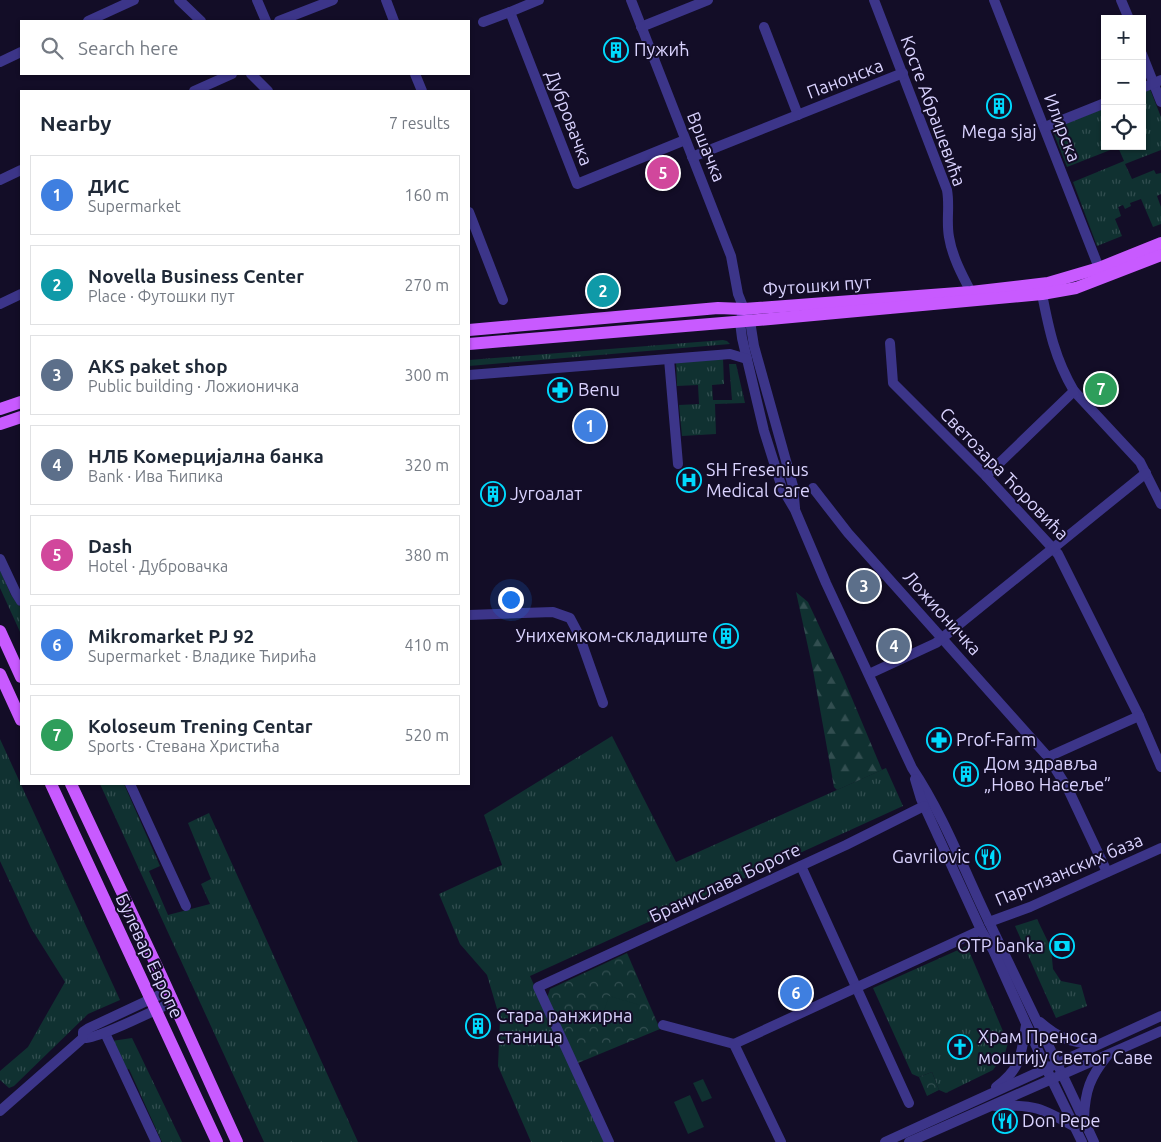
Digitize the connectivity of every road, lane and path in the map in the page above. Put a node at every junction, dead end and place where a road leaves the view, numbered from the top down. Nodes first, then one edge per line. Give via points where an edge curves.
1 (134, 0) edge
2 (179, 0) edge
3 (257, 0) edge
4 (333, 0) edge
5 (386, 0) edge
6 (539, 0) edge
7 (631, 0) edge
8 (708, 0) edge
9 (874, 0) edge
10 (994, 0) edge
11 (1121, 0) edge
12 (510, 12) junction
13 (1127, 15) edge
14 (90, 20) edge
15 (199, 20) edge
16 (266, 20) edge
17 (282, 20) edge
18 (394, 20) edge
19 (483, 22) dead end
20 (641, 27) junction
21 (764, 27) dead end
22 (20, 52) edge
23 (1145, 60) edge
24 (0, 62) edge
25 (903, 73) junction
26 (230, 75) edge
27 (252, 75) edge
28 (415, 75) edge
29 (1157, 82) edge
30 (196, 90) edge
31 (267, 90) edge
32 (422, 90) edge
33 (1161, 102) edge
34 (1101, 105) edge
35 (798, 115) junction
36 (1045, 127) junction
37 (685, 140) junction
38 (692, 157) junction
39 (20, 170) edge
40 (0, 180) edge
41 (470, 215) edge
42 (1161, 243) edge
43 (1161, 255) edge
44 (1099, 268) junction
45 (971, 292) junction
46 (20, 294) edge
47 (1042, 294) junction
48 (503, 300) dead end
49 (0, 304) edge
50 (744, 309) junction
51 (745, 321) junction
52 (470, 330) edge
53 (890, 343) dead end
54 (470, 344) edge
55 (669, 359) junction
56 (748, 359) junction
57 (470, 375) edge
58 (1074, 390) junction
59 (20, 402) edge
60 (2, 407) edge
61 (20, 417) edge
62 (0, 424) edge
63 (678, 464) dead end
64 (1146, 473) junction
65 (986, 476) junction
66 (813, 488) dead end
67 (1161, 504) edge
68 (795, 510) junction
69 (1053, 548) junction
70 (0, 559) edge
71 (20, 599) edge
72 (470, 615) edge
73 (0, 631) edge
74 (942, 638) junction
75 (0, 674) edge
76 (869, 674) junction
77 (20, 675) edge
78 (603, 703) dead end
79 (1138, 716) junction
80 (20, 718) edge
81 (1048, 757) junction
82 (1161, 767) edge
83 (912, 768) junction
84 (51, 785) edge
85 (71, 785) edge
86 (130, 785) edge
87 (924, 806) junction
88 (1161, 848) edge
89 (801, 866) junction
90 (1108, 872) junction
91 (186, 906) dead end
92 (985, 926) junction
93 (856, 987) junction
94 (170, 996) junction
95 (153, 1004) junction
96 (1161, 1016) edge
97 (1037, 1019) junction
98 (664, 1025) dead end
99 (1026, 1025) junction
100 (1161, 1031) edge
101 (105, 1032) junction
102 (83, 1038) junction
103 (1101, 1043) junction
104 (734, 1044) junction
105 (1108, 1055) junction
106 (1057, 1062) junction
107 (1046, 1068) junction
108 (1063, 1074) junction
109 (1052, 1079) junction
110 (909, 1103) dead end
111 (982, 1103) junction
112 (0, 1111) edge
113 (1084, 1122) junction
114 (1075, 1127) junction
115 (156, 1142) edge
116 (217, 1142) edge
117 (237, 1142) edge
118 (609, 1142) edge
119 (781, 1142) edge
120 (885, 1142) edge
121 (909, 1142) edge
122 (1082, 1142) edge
123 (1094, 1142) edge

1 - 14 street
2 - 15 street
3 - 16 street
4 - 17 street
5 - 18 street
6 - 12 street
7 - 20 street, Вршачка
8 - 20 street
9 - 25 street, Косте Абрашевића
10 - 36 street, Илирска
11 - 13 street
12 - 19 street
12 - 37 street, Дубровачка via 577,184
20 - 37 street, Вршачка
21 - 35 street, Панонска
22 - 24 street
23 - 29 street
25 - 35 street, Панонска
25 - 45 street, Косте Абрашевића via 947,190 949,236
26 - 30 street
27 - 31 street
28 - 32 street
29 - 33 street
34 - 36 street
35 - 38 street, Панонска
36 - 44 street, Илирска
37 - 38 street, Вршачка
38 - 50 street, Вршачка via 727,243
39 - 40 street
41 - 48 street
42 - 44 main road, Футошки пут
43 - 47 main road, Футошки пут via 1076,288
44 - 45 main road, Футошки пут via 1048,283
45 - 50 main road, Футошки пут
46 - 49 street
47 - 51 main road, Футошки пут
47 - 58 street via 1052,345
50 - 51 street
50 - 52 main road, Футошки пут via 718,308
51 - 54 main road, Футошки пут
51 - 56 street
51 - 68 street via 793,486
53 - 65 street, Светозара Ћоровића via 893,383
55 - 56 street via 730,354
55 - 57 street
55 - 63 street
56 - 68 street via 764,431 782,488
58 - 64 street via 1140,462
58 - 65 street
59 - 60 main road
61 - 62 main road
64 - 67 street
64 - 69 street
65 - 69 street, Светозара Ћоровића
66 - 74 street, Ложионичка
68 - 76 street
69 - 74 street
69 - 79 street, Светозара Ћоровића
70 - 71 street
72 - 78 street via 553,612 570,618
73 - 77 main road
74 - 76 street
74 - 81 street, Ложионичка
75 - 80 main road
76 - 83 street
79 - 81 street
79 - 82 street, Светозара Ћоровића
81 - 90 street, Ложионичка via 1068,789
83 - 87 street
83 - 92 street via 930,794
84 - 95 main road, Булевар Европе
85 - 94 main road, Булевар Европе
86 - 91 street
87 - 89 street, Бранислава Бороте
87 - 92 street
88 - 90 street, Партизанских база
89 - 93 street
89 - 118 street, Бранислава Бороте via 538,987
90 - 92 street, Партизанских база
92 - 93 street, Партизанских база
92 - 97 street
92 - 99 street
93 - 104 street, Партизанских база
93 - 110 street
94 - 95 street
94 - 117 main road, Булевар Европе
95 - 101 street
95 - 102 street via 88,1028 83,1032
95 - 116 main road, Булевар Европе
96 - 103 street
97 - 103 street via 1051,1032 1068,1040 1084,1044
97 - 106 street
98 - 104 street
99 - 107 street
99 - 111 street via 1017,1066
100 - 105 street
101 - 102 street
101 - 115 street
102 - 112 street
103 - 106 street
104 - 119 street
105 - 108 street
105 - 113 street via 1093,1074 1087,1090
106 - 107 street
106 - 108 street
107 - 109 street
107 - 111 street
108 - 109 street
108 - 113 street
109 - 111 street
109 - 114 street
111 - 114 street via 1032,1107
111 - 120 street
111 - 121 street
113 - 123 street
114 - 122 street

